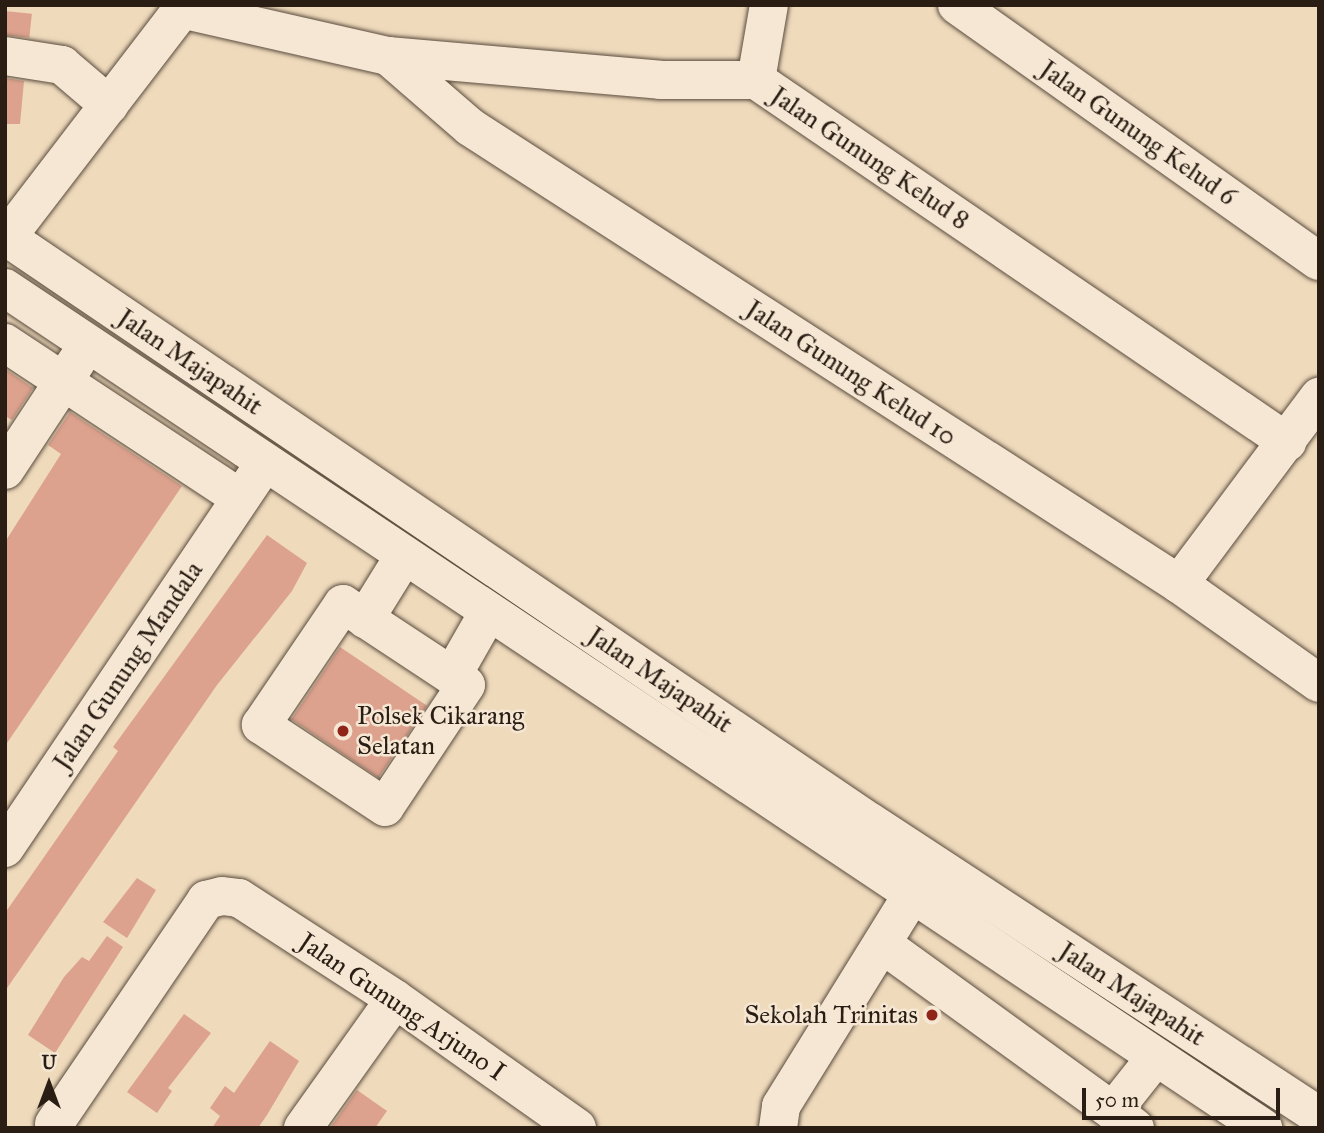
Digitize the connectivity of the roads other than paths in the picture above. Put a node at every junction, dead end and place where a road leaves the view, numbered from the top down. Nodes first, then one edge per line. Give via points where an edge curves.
1 (769, 5) edge
2 (957, 5) edge
3 (185, 8) edge
4 (5, 56) edge
5 (388, 56) junction
6 (757, 80) junction
7 (109, 106) junction
8 (6, 238) edge
9 (1319, 261) edge
10 (5, 288) edge
11 (5, 343) edge
12 (88, 344) junction
13 (64, 382) junction
14 (1319, 397) edge
15 (1287, 442) junction
16 (5, 470) edge
17 (252, 481) junction
18 (404, 556) junction
19 (1179, 584) junction
20 (488, 612) junction
21 (365, 619) junction
22 (452, 676) junction
23 (1319, 683) edge
24 (860, 838) junction
25 (5, 848) edge
26 (912, 895) junction
27 (882, 944) junction
28 (395, 999) junction
29 (1155, 1058) junction
30 (1319, 1116) edge
31 (1124, 1119) edge
32 (561, 1123) edge
33 (54, 1124) dead end
34 (303, 1128) edge
35 (778, 1128) edge
36 (1263, 1128) edge

1 - 6 street
2 - 9 street, Jalan Gunung Kelud 6
3 - 5 street, Jalan Gunung Kelud 8
3 - 7 street
4 - 7 street via 62,65
5 - 6 street, Jalan Gunung Kelud 8 via 660,80
5 - 19 street, Jalan Gunung Kelud 10 via 470,127
6 - 15 street, Jalan Gunung Kelud 8
7 - 8 street
8 - 24 street, Jalan Majapahit
10 - 12 street, Jalan Majapahit
11 - 13 street
12 - 13 street
12 - 17 street, Jalan Majapahit
13 - 16 street
13 - 17 street
14 - 15 street
15 - 19 street
17 - 18 street, Jalan Majapahit
17 - 25 street, Jalan Gunung Mandala
18 - 20 street, Jalan Majapahit
18 - 21 street
19 - 23 street, Jalan Gunung Kelud 10
20 - 22 street
20 - 24 street, Jalan Majapahit
21 - 22 street
21 - 22 street via 343,604 261,725 385,807 466,685
24 - 26 street, Jalan Majapahit
24 - 30 street, Jalan Majapahit
26 - 27 street
26 - 29 street, Jalan Majapahit
27 - 31 street
27 - 35 street via 781,1106
28 - 32 street, Jalan Gunung Arjuno I
28 - 33 street, Jalan Gunung Arjuno I via 239,898 206,900
28 - 34 street
29 - 31 street
29 - 36 street, Jalan Majapahit

